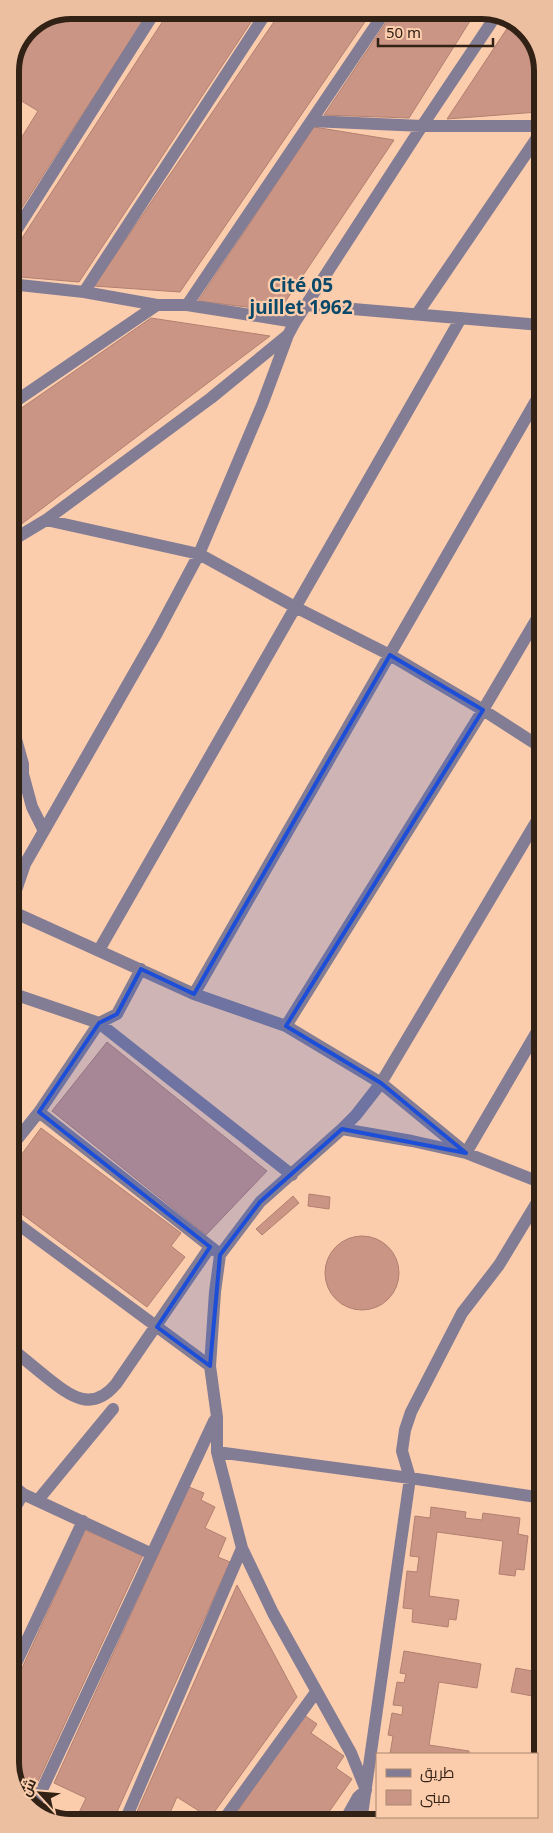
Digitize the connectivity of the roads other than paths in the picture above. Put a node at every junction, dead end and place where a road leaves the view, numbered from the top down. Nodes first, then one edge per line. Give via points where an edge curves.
1 (150, 19) edge
2 (262, 19) edge
3 (380, 19) edge
4 (493, 20) edge
5 (311, 121) junction
6 (422, 126) junction
7 (534, 126) edge
8 (534, 142) edge
9 (19, 226) edge
10 (19, 285) edge
11 (84, 292) junction
12 (187, 304) junction
13 (157, 305) junction
14 (306, 305) junction
15 (417, 314) junction
16 (461, 318) junction
17 (296, 322) junction
18 (534, 324) edge
19 (288, 335) junction
20 (19, 399) edge
21 (534, 404) edge
22 (46, 520) junction
23 (19, 536) edge
24 (199, 554) junction
25 (295, 606) junction
26 (534, 624) edge
27 (390, 655) junction
28 (483, 710) junction
29 (534, 743) edge
30 (19, 750) edge
31 (23, 774) junction
32 (19, 780) edge
33 (534, 825) edge
34 (43, 829) junction
35 (19, 880) edge
36 (19, 914) edge
37 (99, 950) junction
38 (141, 969) junction
39 (194, 994) junction
40 (19, 996) edge
41 (99, 1024) junction
42 (286, 1026) junction
43 (534, 1037) edge
44 (381, 1083) junction
45 (39, 1112) junction
46 (342, 1129) junction
47 (19, 1137) edge
48 (466, 1153) junction
49 (292, 1175) junction
50 (534, 1180) edge
51 (534, 1207) edge
52 (19, 1225) edge
53 (215, 1251) junction
54 (156, 1327) junction
55 (19, 1355) edge
56 (210, 1366) junction
57 (113, 1409) dead end
58 (216, 1417) junction
59 (217, 1452) junction
60 (410, 1478) junction
61 (19, 1491) edge
62 (23, 1494) junction
63 (534, 1497) edge
64 (38, 1500) junction
65 (19, 1501) edge
66 (83, 1521) junction
67 (242, 1548) junction
68 (152, 1554) junction
69 (19, 1657) edge
70 (316, 1692) junction
71 (371, 1790) edge
72 (37, 1801) edge
73 (128, 1814) edge
74 (228, 1814) edge
75 (348, 1814) edge
76 (364, 1814) edge

1 - 9 street
2 - 11 street
3 - 5 street
4 - 6 street
5 - 6 street
5 - 12 street
6 - 7 street
6 - 14 street
8 - 15 street
10 - 11 street
11 - 13 street
12 - 13 street
12 - 17 street
13 - 20 street
14 - 15 street
14 - 17 street
15 - 16 street
16 - 18 street
16 - 25 street
17 - 19 street
19 - 22 street via 211,398
19 - 24 street
21 - 27 street
22 - 23 street
22 - 24 street
24 - 25 street
24 - 34 street
25 - 27 street
25 - 37 street
26 - 28 street
27 - 28 street
27 - 39 street
28 - 29 street
28 - 42 street
30 - 31 street
31 - 32 street
31 - 34 street via 32,807
33 - 44 street
34 - 35 street
36 - 37 street
37 - 38 street
38 - 39 street
38 - 41 street via 117,1014
39 - 42 street
40 - 41 street
41 - 45 street
41 - 49 street
42 - 44 street
43 - 48 street
44 - 46 street
44 - 48 street
45 - 47 street
45 - 53 street
46 - 48 street
46 - 49 street
48 - 50 street
49 - 53 street via 260,1202
51 - 60 street via 499,1265 462,1314 411,1412 402,1451
52 - 54 street
53 - 54 street
53 - 56 street
54 - 55 street via 111,1391 96,1399 71,1396
54 - 56 street
56 - 58 street
57 - 64 street
58 - 59 street
58 - 68 street
59 - 60 street
59 - 67 street
60 - 63 street
60 - 71 street
61 - 62 street
62 - 64 street
62 - 65 street
64 - 66 street
66 - 68 street
66 - 69 street
67 - 70 street
67 - 73 street
68 - 72 street
70 - 71 street
70 - 74 street
71 - 75 street via 358,1796
71 - 76 street

